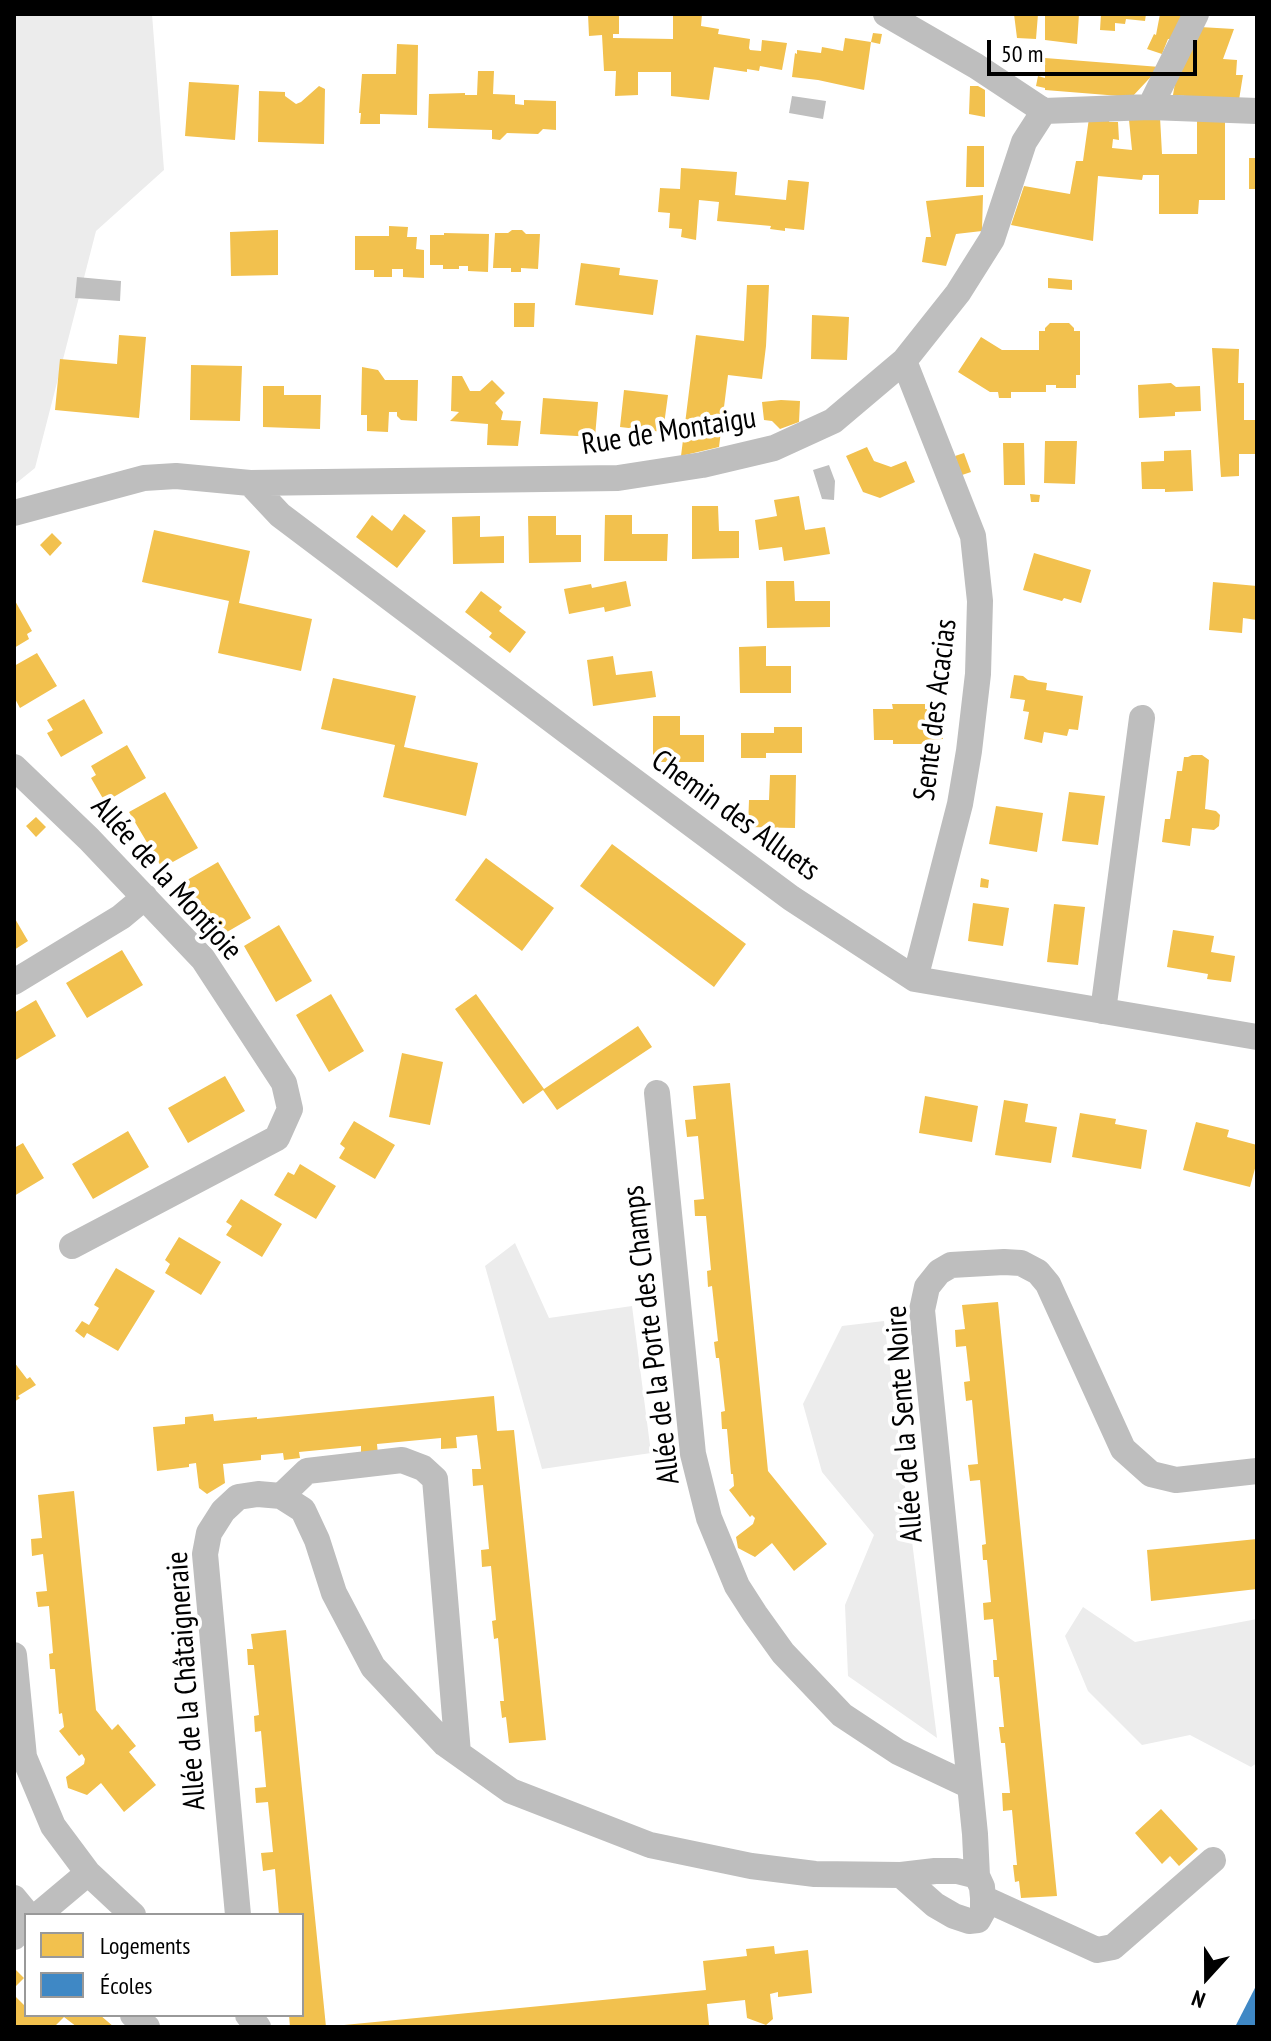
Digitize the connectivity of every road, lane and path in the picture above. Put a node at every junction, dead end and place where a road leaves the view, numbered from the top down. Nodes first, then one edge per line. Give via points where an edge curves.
1 (886, 14) edge
2 (1196, 14) edge
3 (1150, 107) junction
4 (1044, 111) junction
5 (1257, 111) edge
6 (904, 361) junction
7 (250, 483) junction
8 (14, 513) edge
9 (1142, 718) dead end
10 (14, 767) edge
11 (145, 897) junction
12 (915, 979) junction
13 (14, 982) edge
14 (1103, 1011) junction
15 (1257, 1037) edge
16 (657, 1093) dead end
17 (72, 1246) dead end
18 (1257, 1471) edge
19 (281, 1496) junction
20 (14, 1655) edge
21 (458, 1753) junction
22 (970, 1786) junction
23 (1213, 1860) dead end
24 (88, 1873) junction
25 (901, 1875) junction
26 (980, 1887) junction
27 (40, 1913) edge
28 (131, 1913) edge
29 (238, 1913) edge

1 - 4 street
2 - 3 street
3 - 4 street
3 - 5 street
4 - 6 street, Rue de Montaigu via 1024,142 992,239 958,293
6 - 7 street, Rue de Montaigu via 833,421 774,448 702,465 618,478
6 - 12 street, Sente des Acacias via 973,536 980,601 978,674 960,804
7 - 8 street, Rue de Montaigu via 144,478
7 - 12 street, Chemin des Alluets via 280,515 555,723 791,898
9 - 14 street
10 - 11 street, Allée de la Montjoie
11 - 13 street
11 - 17 street, Allée de la Montjoie via 203,959 284,1083 290,1109 277,1138
12 - 14 street, Chemin des Alluets
14 - 15 street, Chemin des Alluets
16 - 22 street, Allée de la Porte des Champs via 693,1454 709,1518 737,1586 783,1653 842,1715 898,1752
18 - 22 street, Allée de la Sente Noire via 1176,1480 1151,1474 1123,1449 1038,1272 1004,1262 951,1265 939,1272 927,1287 922,1310
19 - 21 street via 303,1510 334,1593 373,1667
19 - 21 street via 307,1471 402,1460 435,1479
19 - 29 street, Allée de la Châtaigneraie via 238,1497 209,1533 205,1554
20 - 24 street via 24,1757 53,1826
21 - 25 street via 511,1791 650,1845 815,1874
22 - 26 street, Allée de la Sente Noire
23 - 26 street via 1113,1947 1097,1950
24 - 27 street
24 - 28 street
25 - 26 street via 957,1871
25 - 26 street via 935,1905 969,1921 978,1920 983,1911

